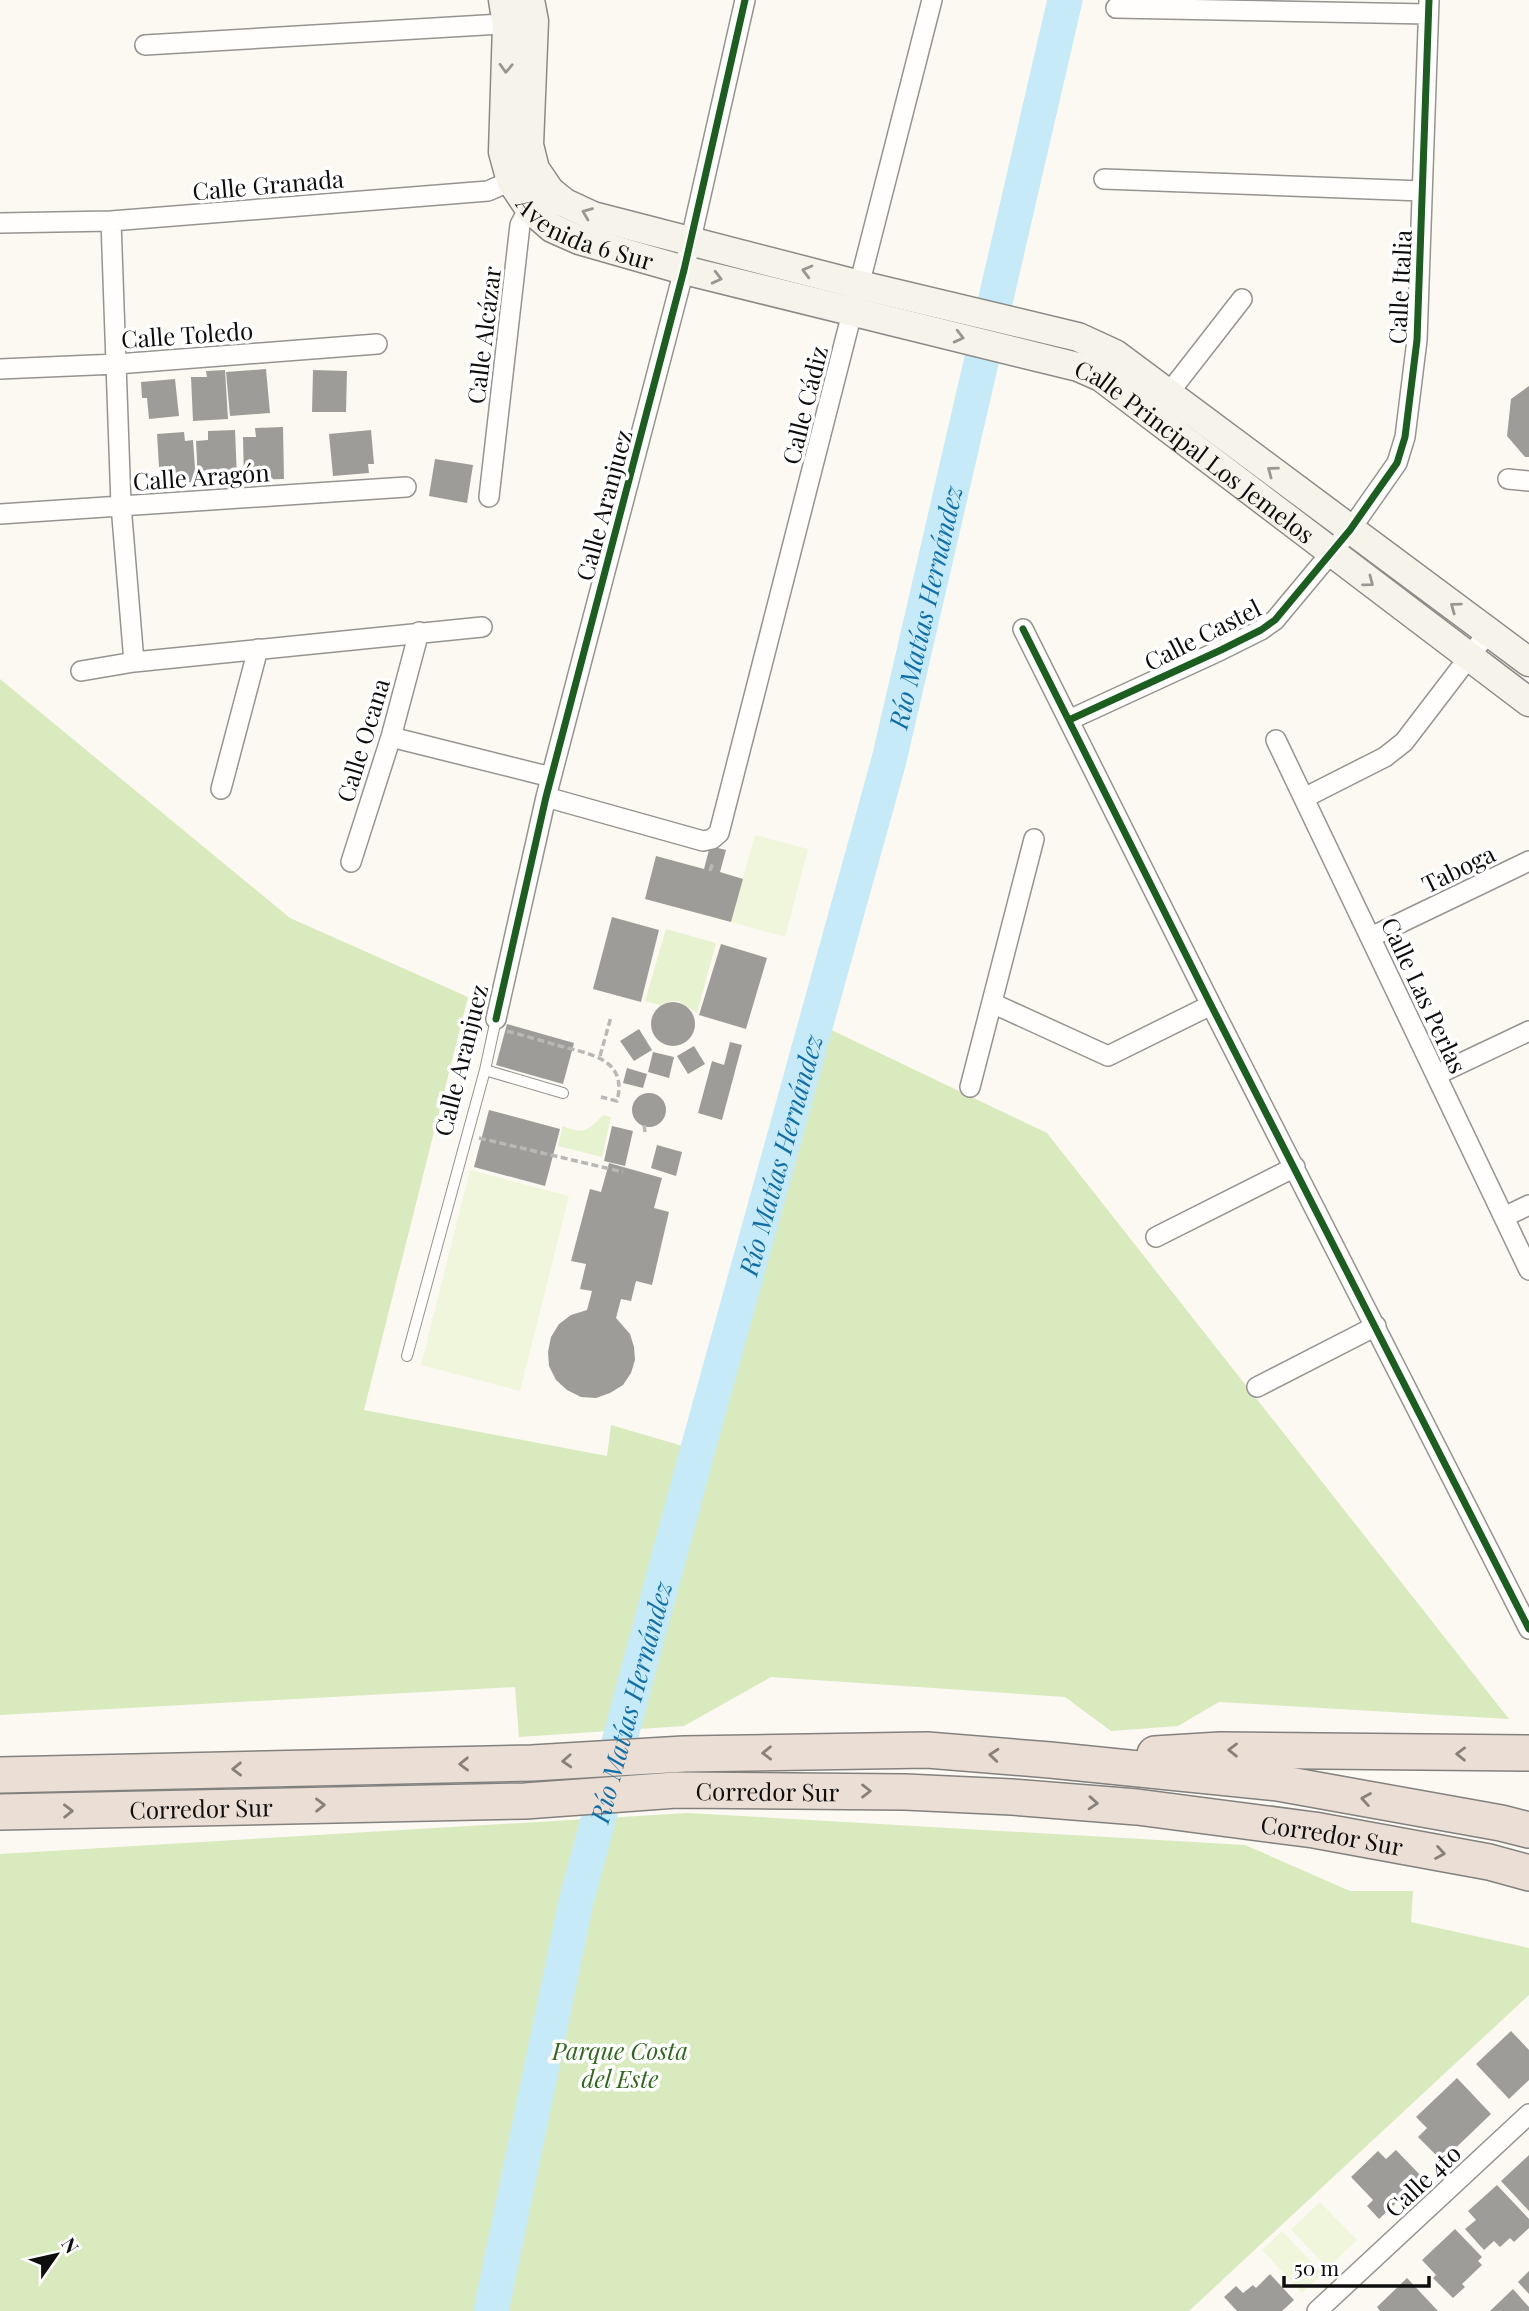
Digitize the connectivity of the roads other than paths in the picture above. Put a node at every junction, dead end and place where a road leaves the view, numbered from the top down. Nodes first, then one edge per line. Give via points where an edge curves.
1 (745, 0) edge
2 (932, 0) edge
3 (1429, 7) edge
4 (1116, 8) dead end
5 (519, 11) edge
6 (145, 46) dead end
7 (1104, 180) dead end
8 (531, 187) junction
9 (1422, 191) junction
10 (111, 221) junction
11 (0, 223) edge
12 (690, 241) junction
13 (684, 270) junction
14 (857, 298) junction
15 (1242, 299) dead end
16 (895, 307) junction
17 (377, 344) dead end
18 (117, 364) junction
19 (0, 369) edge
20 (1160, 404) junction
21 (1508, 479) dead end
22 (1529, 481) edge
23 (406, 487) dead end
24 (489, 497) dead end
25 (121, 505) junction
26 (0, 514) edge
27 (1350, 530) junction
28 (1330, 553) junction
29 (482, 627) dead end
30 (1023, 629) dead end
31 (1489, 631) junction
32 (419, 632) junction
33 (258, 649) junction
34 (1469, 657) junction
35 (134, 662) junction
36 (1529, 662) edge
37 (81, 671) dead end
38 (1529, 702) edge
39 (1069, 720) junction
40 (391, 737) junction
41 (1276, 740) dead end
42 (551, 777) junction
43 (221, 789) dead end
44 (546, 797) junction
45 (1304, 798) junction
46 (1034, 839) dead end
47 (1529, 861) edge
48 (351, 862) dead end
49 (1371, 937) junction
50 (992, 1003) junction
51 (1211, 1005) junction
52 (501, 1025) joint
53 (1529, 1031) edge
54 (485, 1070) junction
55 (1436, 1075) junction
56 (970, 1087) dead end
57 (563, 1093) dead end
58 (1295, 1167) junction
59 (1529, 1205) edge
60 (1504, 1217) junction
61 (1156, 1237) dead end
62 (1529, 1270) edge
63 (1376, 1326) junction
64 (407, 1356) dead end
65 (1258, 1387) dead end
66 (1529, 1629) edge
67 (1529, 1753) edge
68 (1049, 1760) junction
69 (0, 1775) edge
70 (0, 1812) edge
71 (1529, 1830) edge
72 (1529, 1873) edge
73 (1529, 2114) edge
74 (1330, 2307) edge

1 - 12 street, Calle Aranjuez
2 - 14 street, Calle Cádiz
3 - 4 street
3 - 9 street, Calle Italia
5 - 6 street
5 - 8 main road, Avenida 6 Sur via 503,152
7 - 9 street
8 - 10 street, Calle Granada
12 -> 8 main road, Avenida 6 Sur via 593,216
8 - 13 main road, Avenida 6 Sur via 552,228
8 - 24 street, Calle Alcázar via 520,225
9 - 27 street, Calle Italia via 1417,340 1405,437 1397,463
10 - 11 street, Calle Granada
10 - 18 street
12 - 13 street, Calle Aranjuez
14 -> 12 main road, Avenida 6 Sur
13 -> 14 main road, Avenida 6 Sur
13 - 42 street, Calle Aranjuez
14 - 16 main road, Avenida 6 Sur
14 - 44 street, Calle Cádiz via 719,833 704,841
15 - 20 street
16 -> 20 main road, Calle Principal Los Jemelos via 1078,368
16 - 20 main road, Calle Principal Los Jemelos via 1078,337 1115,354
17 - 18 street, Calle Toledo
18 - 19 street, Calle Toledo
18 - 25 street
27 -> 20 main road, Calle Principal Los Jemelos
20 - 28 main road, Calle Principal Los Jemelos
21 - 22 street
23 - 25 street, Calle Aragón
25 - 26 street, Calle Aragón
25 - 35 street
27 - 28 street, Calle Italia
31 -> 27 main road, Calle Principal Los Jemelos
28 -> 34 main road, Calle Principal Los Jemelos
28 - 39 street, Calle Castel via 1289,606 1261,630
29 - 32 street
30 - 39 street
31 - 34 street
31 - 36 main road, Calle Principal Los Jemelos
32 - 33 street
32 - 40 street, Calle Ocana
33 - 35 street
33 - 43 street
34 - 38 main road, Calle Principal Los Jemelos
34 - 45 street via 1404,742 1385,757
35 - 37 street
39 - 51 street
40 - 42 street
40 - 48 street, Calle Ocana
41 - 45 street, Calle Las Perlas
42 - 44 street, Calle Aranjuez
44 - 52 street, Calle Aranjuez
45 - 49 street, Calle Las Perlas
46 - 50 street
47 - 49 street, Taboga
49 - 55 street, Calle Las Perlas
50 - 51 street via 1108,1056
50 - 56 street
51 - 58 street
52 - 54 lane, Calle Aranjuez
53 - 55 street
54 - 57 lane
54 - 64 lane, Calle Aranjuez
55 - 60 street, Calle Las Perlas
58 - 61 street
58 - 63 street
59 - 60 street
60 - 62 street, Calle Las Perlas
63 - 65 street
63 - 66 street
67 -> 68 highway via 1220,1750
68 -> 69 highway, Corredor Sur via 927,1750
71 -> 68 highway, Corredor Sur via 1278,1783
70 -> 72 highway, Corredor Sur via 525,1801 676,1790 905,1792 1137,1807 1314,1830
73 - 74 street, Calle 4to

